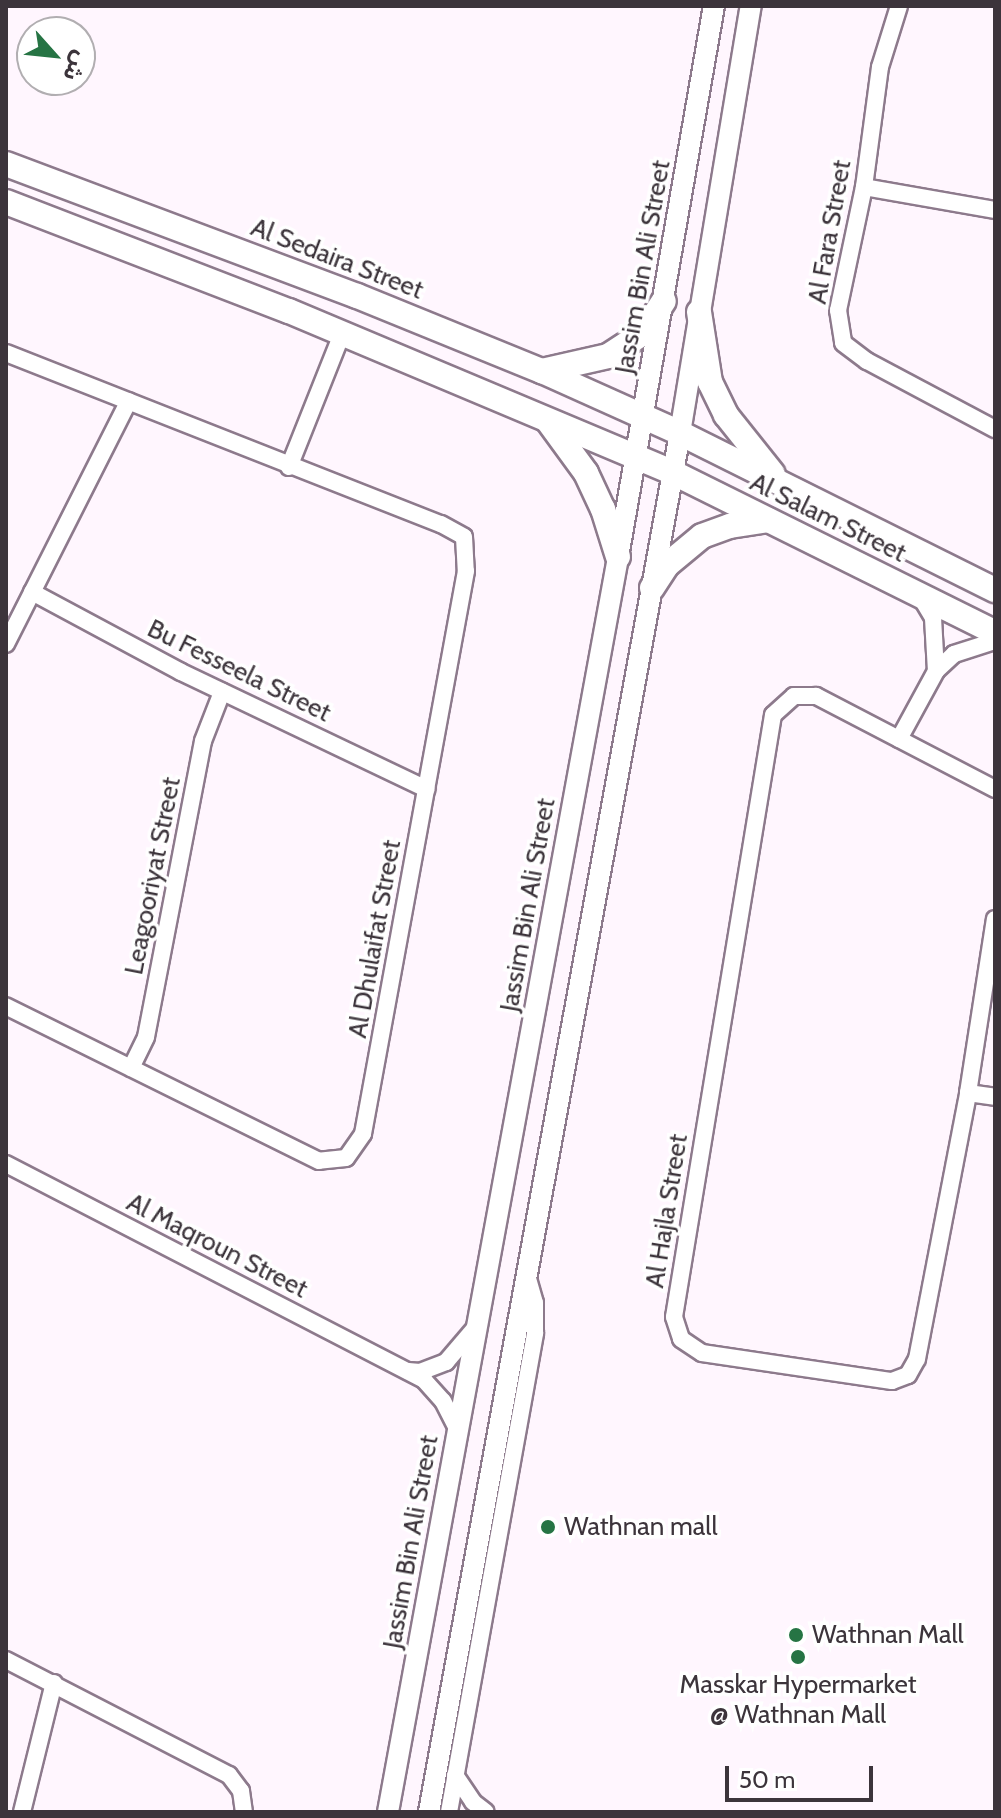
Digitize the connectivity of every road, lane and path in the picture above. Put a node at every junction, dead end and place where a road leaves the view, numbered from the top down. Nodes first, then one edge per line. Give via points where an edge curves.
1 (714, 6) edge
2 (751, 6) edge
3 (899, 6) edge
4 (6, 164) edge
5 (864, 187) junction
6 (6, 202) edge
7 (995, 210) edge
8 (664, 301) junction
9 (699, 312) junction
10 (342, 334) junction
11 (6, 353) edge
12 (542, 371) junction
13 (129, 401) junction
14 (643, 416) junction
15 (546, 419) junction
16 (995, 429) edge
17 (680, 433) junction
18 (636, 457) junction
19 (289, 467) junction
20 (672, 472) junction
21 (783, 484) junction
22 (768, 520) junction
23 (618, 557) junction
24 (652, 588) junction
25 (995, 590) edge
26 (32, 592) junction
27 (918, 594) junction
28 (995, 632) edge
29 (995, 641) edge
30 (6, 644) edge
31 (936, 671) junction
32 (222, 692) junction
33 (899, 739) junction
34 (426, 789) junction
35 (995, 789) edge
36 (995, 919) edge
37 (6, 1006) edge
38 (131, 1068) junction
39 (968, 1093) junction
40 (995, 1097) edge
41 (6, 1164) edge
42 (527, 1275) junction
43 (477, 1325) junction
44 (406, 1371) junction
45 (458, 1431) junction
46 (6, 1660) edge
47 (54, 1683) junction
48 (455, 1775) junction
49 (22, 1812) edge
50 (244, 1812) edge
51 (388, 1812) edge
52 (429, 1812) edge
53 (449, 1812) edge
54 (486, 1812) edge

1 - 8 street, Jassim Bin Ali Street
2 - 9 street
3 - 5 street, Al Fara Street via 880,67
4 - 12 main road, Al Sedaira Street
5 - 7 street
5 - 16 street, Al Fara Street via 838,310 843,343
6 - 10 main road
8 - 12 main road via 643,333 608,356
8 - 14 street, Jassim Bin Ali Street
9 - 17 street
9 - 21 main road via 710,382 726,415
10 - 15 main road
10 - 19 street
11 - 13 street, Al Dhulaifat Street
12 - 14 main road, Al Sedaira Street
13 - 19 street, Al Dhulaifat Street
13 - 26 street
14 - 17 main road, Al Salam Street
14 - 18 street, Jassim Bin Ali Street
15 - 18 main road
15 - 23 main road via 586,473
17 - 20 street
17 - 21 main road, Al Salam Street
18 - 20 main road, Al Salam Street
18 - 23 street, Jassim Bin Ali Street
19 - 34 street, Al Dhulaifat Street via 464,537 466,571
20 - 22 main road, Al Salam Street
20 - 24 street
21 - 25 main road, Al Salam Street
22 - 24 main road via 702,536 667,565
22 - 27 main road, Al Salam Street
23 - 43 street, Jassim Bin Ali Street
24 - 42 street
26 - 30 street
26 - 32 street, Bu Fesseela Street
27 - 28 main road, Al Salam Street
27 - 31 street via 933,618
29 - 31 street via 954,654
31 - 33 street
32 - 34 street, Bu Fesseela Street
32 - 38 street, Leagooriyat Street via 203,741 146,1037
33 - 35 street, Al Hajla Street
33 - 39 street, Al Hajla Street via 816,696 794,696 773,715 674,1317 681,1339 702,1353 892,1381 908,1375 917,1359
34 - 38 street, Al Dhulaifat Street via 363,1134 346,1158 319,1161
36 - 39 street, Al Hajla Street
37 - 38 street, Al Dhulaifat Street
39 - 40 street
41 - 44 street, Al Maqroun Street
42 - 48 street via 535,1303 535,1333
42 - 52 street
43 - 44 street via 446,1362 420,1372
43 - 45 street, Jassim Bin Ali Street
44 - 45 street, Al Maqroun Street via 434,1389
45 - 51 street, Jassim Bin Ali Street
46 - 47 street
47 - 49 street
47 - 50 street via 220,1770 236,1782
48 - 53 street
48 - 54 street

